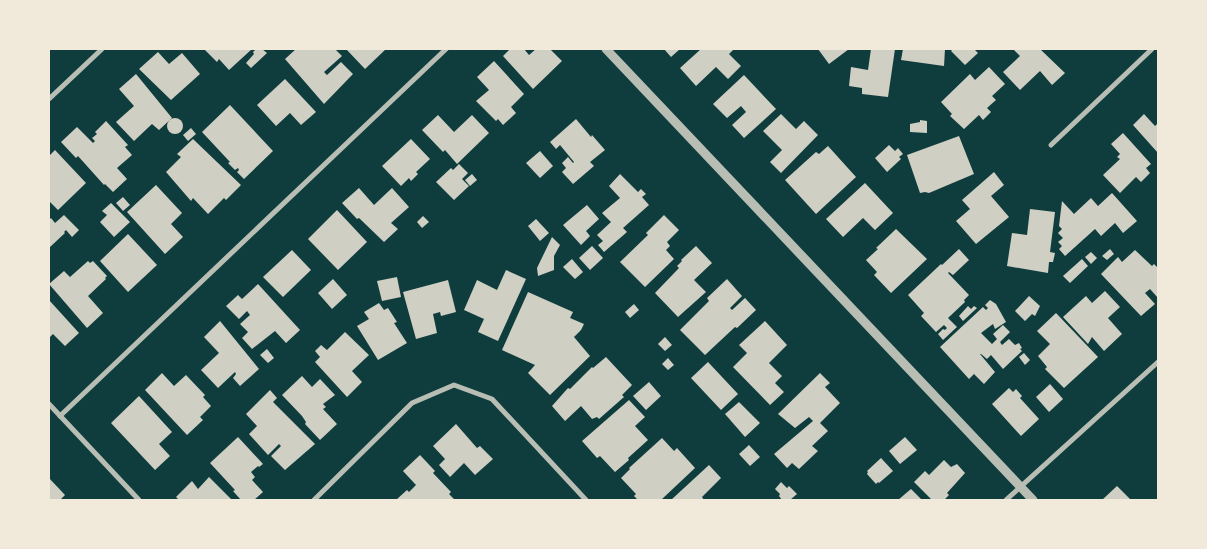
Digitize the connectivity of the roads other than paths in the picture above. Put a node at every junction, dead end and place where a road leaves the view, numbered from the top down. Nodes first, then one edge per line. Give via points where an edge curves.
1 (102, 49) edge
2 (446, 49) edge
3 (606, 49) edge
4 (1152, 49) edge
5 (49, 99) edge
6 (1051, 145) dead end
7 (1158, 362) edge
8 (49, 404) edge
9 (60, 416) junction
10 (1020, 487) junction
11 (139, 500) edge
12 (314, 500) edge
13 (586, 500) edge
14 (1006, 500) edge
15 (1033, 500) edge

1 - 5 street
2 - 9 street
3 - 10 street
4 - 6 street
7 - 10 street
8 - 9 street
9 - 11 street
10 - 14 street
10 - 15 street
12 - 13 street via 412,404 454,385 492,399

